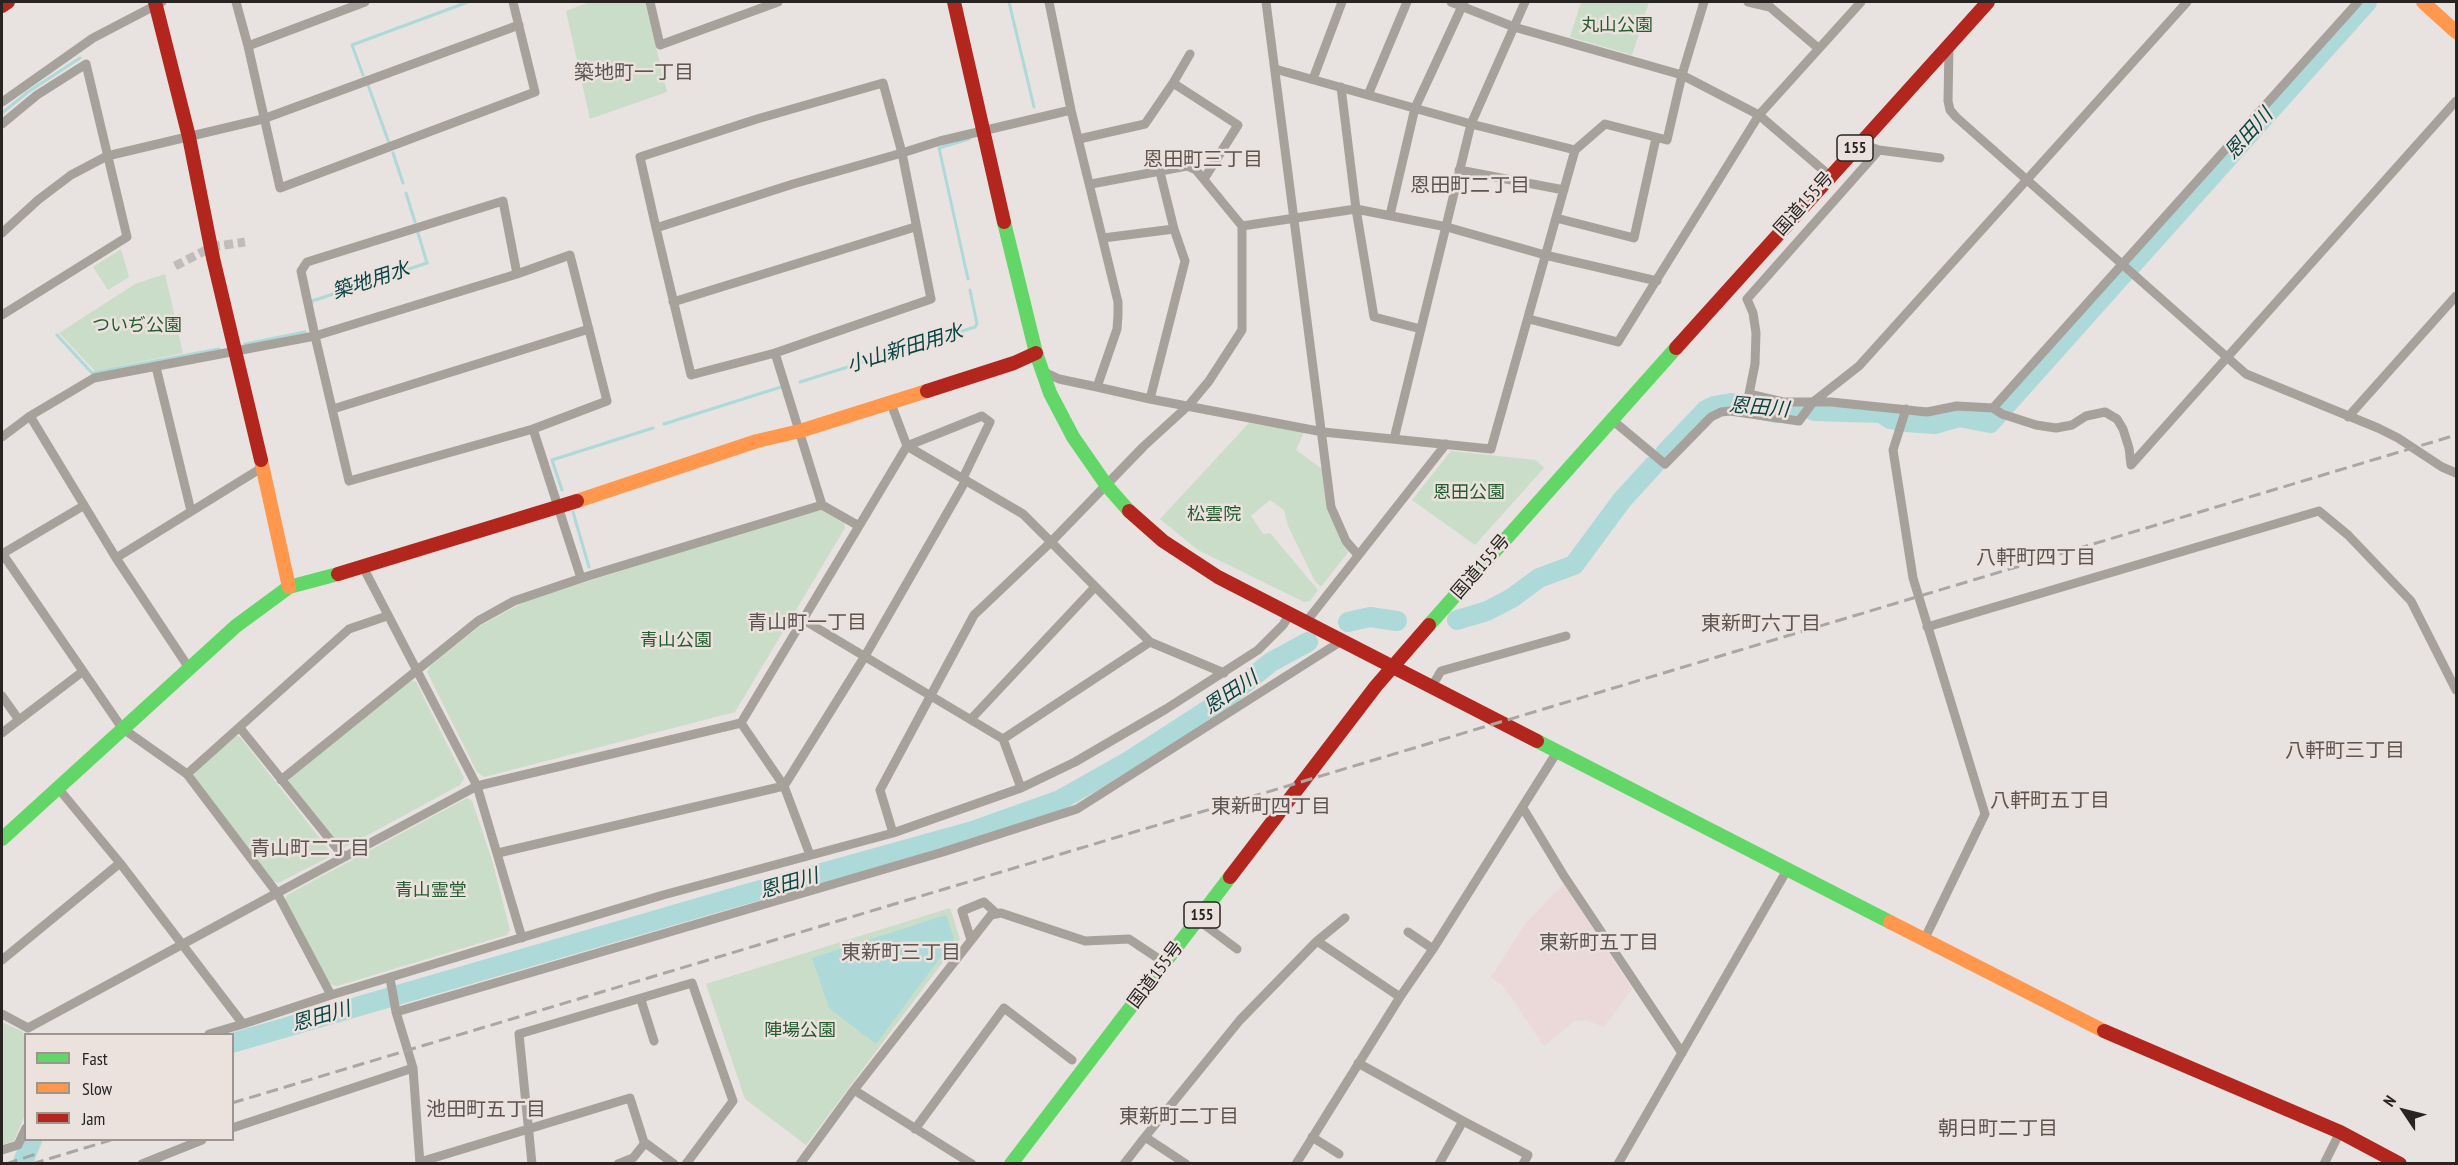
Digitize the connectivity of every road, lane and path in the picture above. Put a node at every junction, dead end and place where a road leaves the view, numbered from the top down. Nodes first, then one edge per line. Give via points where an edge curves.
1 (8, 2) edge
2 (157, 2) edge
3 (236, 2) edge
4 (365, 2) edge
5 (513, 2) edge
6 (650, 2) edge
7 (778, 2) edge
8 (954, 2) edge
9 (1049, 2) edge
10 (1266, 2) edge
11 (1342, 2) edge
12 (1407, 2) edge
13 (1450, 2) edge
14 (1526, 2) edge
15 (1704, 2) edge
16 (1748, 2) edge
17 (1861, 2) edge
18 (1988, 2) edge
19 (2187, 2) edge
20 (2358, 2) edge
21 (2423, 2) edge
22 (1464, 3) edge
23 (1771, 4) edge
24 (2, 6) edge
25 (519, 24) junction
26 (1514, 27) junction
27 (2457, 32) edge
28 (1949, 45) junction
29 (248, 46) junction
30 (1818, 48) junction
31 (1190, 54) dead end
32 (1275, 69) junction
33 (1682, 75) junction
34 (1313, 79) junction
35 (1173, 83) junction
36 (1341, 87) junction
37 (1368, 95) junction
38 (2457, 101) edge
39 (2, 102) edge
40 (1415, 108) junction
41 (1071, 110) junction
42 (1759, 115) junction
43 (263, 119) junction
44 (2, 124) edge
45 (1471, 124) junction
46 (984, 131) junction
47 (189, 137) junction
48 (1656, 138) junction
49 (1079, 139) junction
50 (1860, 143) junction
51 (1575, 150) junction
52 (1879, 150) junction
53 (902, 153) junction
54 (107, 156) junction
55 (1940, 158) dead end
56 (1460, 170) junction
57 (1160, 172) junction
58 (1830, 176) junction
59 (1204, 179) junction
60 (2028, 180) junction
61 (1091, 184) junction
62 (1564, 190) junction
63 (1356, 209) junction
64 (1390, 215) junction
65 (1294, 218) junction
66 (1556, 218) junction
67 (1242, 226) junction
68 (915, 227) junction
69 (1447, 227) junction
70 (657, 228) junction
71 (1174, 229) junction
72 (2, 232) edge
73 (1103, 238) junction
74 (1545, 255) junction
75 (2123, 265) junction
76 (517, 274) junction
77 (1657, 281) junction
78 (2457, 296) edge
79 (673, 302) junction
80 (2, 315) edge
81 (1529, 319) junction
82 (589, 328) junction
83 (1421, 329) junction
84 (315, 336) junction
85 (237, 352) junction
86 (775, 353) junction
87 (1036, 353) junction
88 (2228, 357) junction
89 (156, 367) junction
90 (1042, 371) junction
91 (1097, 387) junction
92 (1150, 399) junction
93 (890, 402) junction
94 (1813, 402) junction
95 (1189, 405) junction
96 (333, 409) junction
97 (1906, 409) junction
98 (1997, 410) junction
99 (30, 416) junction
100 (2348, 417) junction
101 (1611, 419) junction
102 (533, 429) junction
103 (800, 431) junction
104 (1323, 432) junction
105 (2, 437) edge
106 (1394, 439) junction
107 (1446, 444) junction
108 (907, 447) junction
109 (263, 467) junction
110 (2457, 473) edge
111 (965, 479) junction
112 (1107, 486) junction
113 (822, 505) junction
114 (83, 506) junction
115 (558, 507) junction
116 (191, 511) junction
117 (859, 526) junction
118 (1051, 542) junction
119 (2, 554) edge
120 (1358, 555) junction
121 (116, 558) junction
122 (363, 567) junction
123 (581, 578) junction
124 (289, 587) junction
125 (1094, 588) junction
126 (1290, 614) junction
127 (387, 616) junction
128 (802, 619) junction
129 (1306, 622) junction
130 (1927, 627) junction
131 (1566, 636) dead end
132 (1343, 640) junction
133 (1150, 642) junction
134 (865, 656) junction
135 (1393, 667) junction
136 (189, 668) junction
137 (82, 672) junction
138 (417, 672) junction
139 (1224, 673) junction
140 (1431, 686) junction
141 (2457, 690) edge
142 (931, 695) junction
143 (2, 696) edge
144 (972, 718) junction
145 (19, 720) junction
146 (741, 723) junction
147 (122, 728) junction
148 (240, 728) junction
149 (2, 733) edge
150 (1003, 739) junction
151 (1557, 752) junction
152 (187, 774) junction
153 (281, 780) junction
154 (477, 786) junction
155 (784, 786) junction
156 (58, 788) junction
157 (1022, 788) junction
158 (1523, 808) junction
159 (893, 833) junction
160 (2, 839) edge
161 (498, 854) junction
162 (810, 855) junction
163 (344, 857) junction
164 (120, 863) junction
165 (1787, 870) junction
166 (277, 893) junction
167 (996, 913) junction
168 (1345, 918) dead end
169 (1197, 920) junction
170 (1408, 932) dead end
171 (522, 938) junction
172 (971, 940) junction
173 (1924, 940) junction
174 (1317, 941) junction
175 (182, 943) junction
176 (1432, 949) junction
177 (1237, 950) dead end
178 (2, 960) edge
179 (1165, 963) junction
180 (390, 978) junction
181 (331, 995) junction
182 (1400, 996) junction
183 (641, 1000) junction
184 (396, 1012) junction
185 (2, 1014) edge
186 (243, 1024) junction
187 (29, 1031) edge
188 (215, 1033) edge
189 (654, 1041) dead end
190 (1682, 1053) junction
191 (1072, 1060) dead end
192 (1358, 1063) junction
193 (413, 1068) junction
194 (854, 1090) junction
195 (1463, 1120) junction
196 (234, 1127) edge
197 (529, 1129) junction
198 (915, 1129) junction
199 (24, 1132) edge
200 (2340, 1132) junction
201 (1145, 1137) junction
202 (1312, 1137) junction
203 (200, 1141) edge
204 (645, 1143) junction
205 (2, 1150) edge
206 (1339, 1154) dead end
207 (420, 1163) edge
208 (142, 1164) edge
209 (532, 1164) edge
210 (618, 1164) edge
211 (674, 1164) edge
212 (686, 1164) edge
213 (800, 1164) edge
214 (972, 1164) edge
215 (1011, 1164) edge
216 (1124, 1164) edge
217 (1186, 1164) edge
218 (1296, 1164) edge
219 (1438, 1164) edge
220 (1523, 1164) edge
221 (1618, 1164) edge
222 (2324, 1164) edge
223 (2400, 1164) edge

1 - 24 main road
2 - 39 street via 93,39
2 - 47 main road
3 - 29 street
4 - 29 street
5 - 25 street
6 - 7 street via 660,45
8 - 46 main road
9 - 41 street
10 - 32 street
11 - 34 street
12 - 37 street
13 - 22 street
14 - 26 street
15 - 33 street
16 - 23 street
17 - 30 street
18 - 28 main road, 国道155号 / 155
19 - 60 street
20 - 75 street
21 - 27 main road
22 - 26 street
22 - 40 street
23 - 30 street
25 - 43 street
25 - 43 street via 536,92 472,118 280,188
26 - 33 street
26 - 45 street
28 - 50 main road, 国道155号 / 155
28 - 60 street via 1950,110
29 - 43 street
30 - 42 street
31 - 35 street
32 - 34 street
32 - 65 street
33 - 42 street
33 - 48 street via 1667,140
34 - 36 street
35 - 49 street via 1145,124
35 - 59 street via 1238,125
36 - 37 street
36 - 63 street
37 - 40 street
38 - 88 street
40 - 45 street
40 - 64 street
41 - 46 street
41 - 49 street
42 - 58 street
42 - 77 street
43 - 47 street
44 - 54 street via 37,95 86,64
45 - 51 street
45 - 56 street
46 - 53 street
46 - 87 main road
47 - 54 street
47 - 85 main road
48 - 51 street via 1605,124
48 - 66 street via 1634,238
49 - 61 street
50 - 52 street
50 - 58 main road, 国道155号 / 155
51 - 62 street
52 - 55 street
52 - 94 street via 1747,299 1754,313 1756,333 1749,394 1783,402
53 - 68 street
53 - 70 street
53 - 70 street via 883,83 756,119 640,157
54 - 72 street via 70,175
54 - 80 street via 128,237
56 - 62 street
56 - 69 street
57 - 59 street via 1187,166
57 - 61 street
57 - 71 street
58 - 101 main road, 国道155号 / 155
59 - 67 street
60 - 75 street
60 - 94 street via 1859,366
61 - 73 street
62 - 66 street
63 - 64 street
63 - 65 street
63 - 83 street via 1374,317
64 - 69 street
65 - 67 street
65 - 104 street
66 - 74 street
67 - 95 street via 1242,330
68 - 79 street
68 - 86 street via 931,299
69 - 74 street
69 - 83 street
70 - 79 street
71 - 73 street
71 - 92 street via 1185,261
73 - 91 street via 1118,315
74 - 77 street
74 - 81 street
75 - 88 street
75 - 98 street
76 - 82 street via 570,255
76 - 84 street
76 - 84 street via 503,201 307,261 301,272
77 - 81 street via 1618,342
78 - 100 street
79 - 86 street via 691,375
81 - 107 street via 1491,448
82 - 96 street
82 - 102 street via 607,401
83 - 106 street
84 - 85 street
84 - 96 street
85 - 89 street
85 - 109 main road
86 - 103 street
87 - 90 main road
87 - 93 main road
88 - 98 street via 2131,465 2123,429 2117,419 2105,412 2056,428
88 - 100 street via 2246,374
89 - 99 street via 94,378
89 - 116 street
90 - 91 street
90 - 112 main road via 1060,417
91 - 92 street
92 - 95 street
93 - 103 main road
93 - 108 street
94 - 97 street
94 - 101 street via 1799,421 1721,412 1711,417 1665,464
95 - 104 street
95 - 112 street
96 - 102 street via 349,481
97 - 98 street via 1927,412 1957,406
97 - 130 street via 1893,450 1913,578
99 - 105 street
99 - 114 street
100 - 110 street via 2398,438
101 - 135 main road, 国道155号 / 155
102 - 115 street
103 - 113 street
103 - 115 main road via 757,441
104 - 106 street
104 - 120 street via 1331,507 1346,541
106 - 107 street
107 - 120 street
108 - 111 street
108 - 111 street via 982,416 990,422
108 - 117 street
109 - 116 street
109 - 124 main road
111 - 118 street via 1023,514
111 - 134 street
112 - 118 street
112 - 126 main road via 1135,516 1201,568
113 - 117 street
113 - 123 street
114 - 119 street
114 - 121 street
115 - 122 main road
115 - 123 street
116 - 121 street
117 - 128 street
118 - 125 street
118 - 142 street via 974,615
119 - 137 street
120 - 129 street
121 - 136 street
122 - 124 main road
122 - 127 street
123 - 138 street via 514,601 478,621
124 - 136 main road via 236,626
125 - 133 street
125 - 144 street
126 - 129 main road
126 - 139 street via 1258,650
127 - 138 street
127 - 148 street via 349,629
128 - 134 street
128 - 146 street
129 - 132 main road
130 - 141 street via 2319,511 2348,535 2411,601
130 - 173 street via 1985,813
131 - 140 street via 1441,671
132 - 135 main road
132 - 184 street via 1077,809 921,859
133 - 139 street
133 - 150 street
134 - 142 street
134 - 155 street
135 - 140 main road
135 - 169 main road, 国道155号 / 155
136 - 147 main road
137 - 145 street
137 - 147 street
138 - 153 street
138 - 154 street
139 - 157 street via 1085,756
140 - 151 main road
142 - 144 street
142 - 159 street via 880,790
143 - 145 street
144 - 150 street
145 - 149 street
146 - 154 street
146 - 155 street
147 - 152 street
147 - 156 main road
148 - 152 street
148 - 153 street
150 - 157 street
151 - 158 street
151 - 165 main road
152 - 166 street
153 - 163 street
154 - 161 street
154 - 163 street
155 - 161 street
155 - 162 street
156 - 160 main road
156 - 164 street
157 - 159 street
158 - 176 street
158 - 190 street
159 - 162 street
161 - 171 street
162 - 171 street
163 - 166 street
164 - 175 street
164 - 178 street
165 - 173 main road
165 - 190 street
166 - 175 street
166 - 181 street
167 - 172 street
167 - 172 street via 984,903 962,911
167 - 179 street via 1085,941 1129,939
168 - 174 street
169 - 177 street
169 - 179 main road, 国道155号 / 155
170 - 176 street
171 - 180 street
172 - 194 street
173 - 200 main road via 2078,1019
174 - 182 street
174 - 201 street via 1240,1020
175 - 186 street
175 - 187 street
176 - 182 street
179 - 215 main road, 国道155号 / 155
180 - 181 street
180 - 184 street
181 - 186 street
182 - 192 street
183 - 189 street
183 - 197 street via 519,1034
183 - 212 street via 692,983 733,1101
184 - 193 street
185 - 187 street
186 - 188 street
190 - 221 street
191 - 198 street via 1004,1008
192 - 195 street
192 - 202 street
193 - 196 street
193 - 207 street
194 - 198 street
194 - 213 street
195 - 219 street
195 - 220 street via 1528,1155
197 - 204 street via 630,1098
197 - 207 street
197 - 209 street
198 - 214 street
199 - 205 street via 18,1145
200 - 222 street
200 - 223 main road
201 - 216 street
201 - 217 street
202 - 206 street
202 - 218 street
203 - 208 street
204 - 210 street via 633,1158
204 - 211 street

